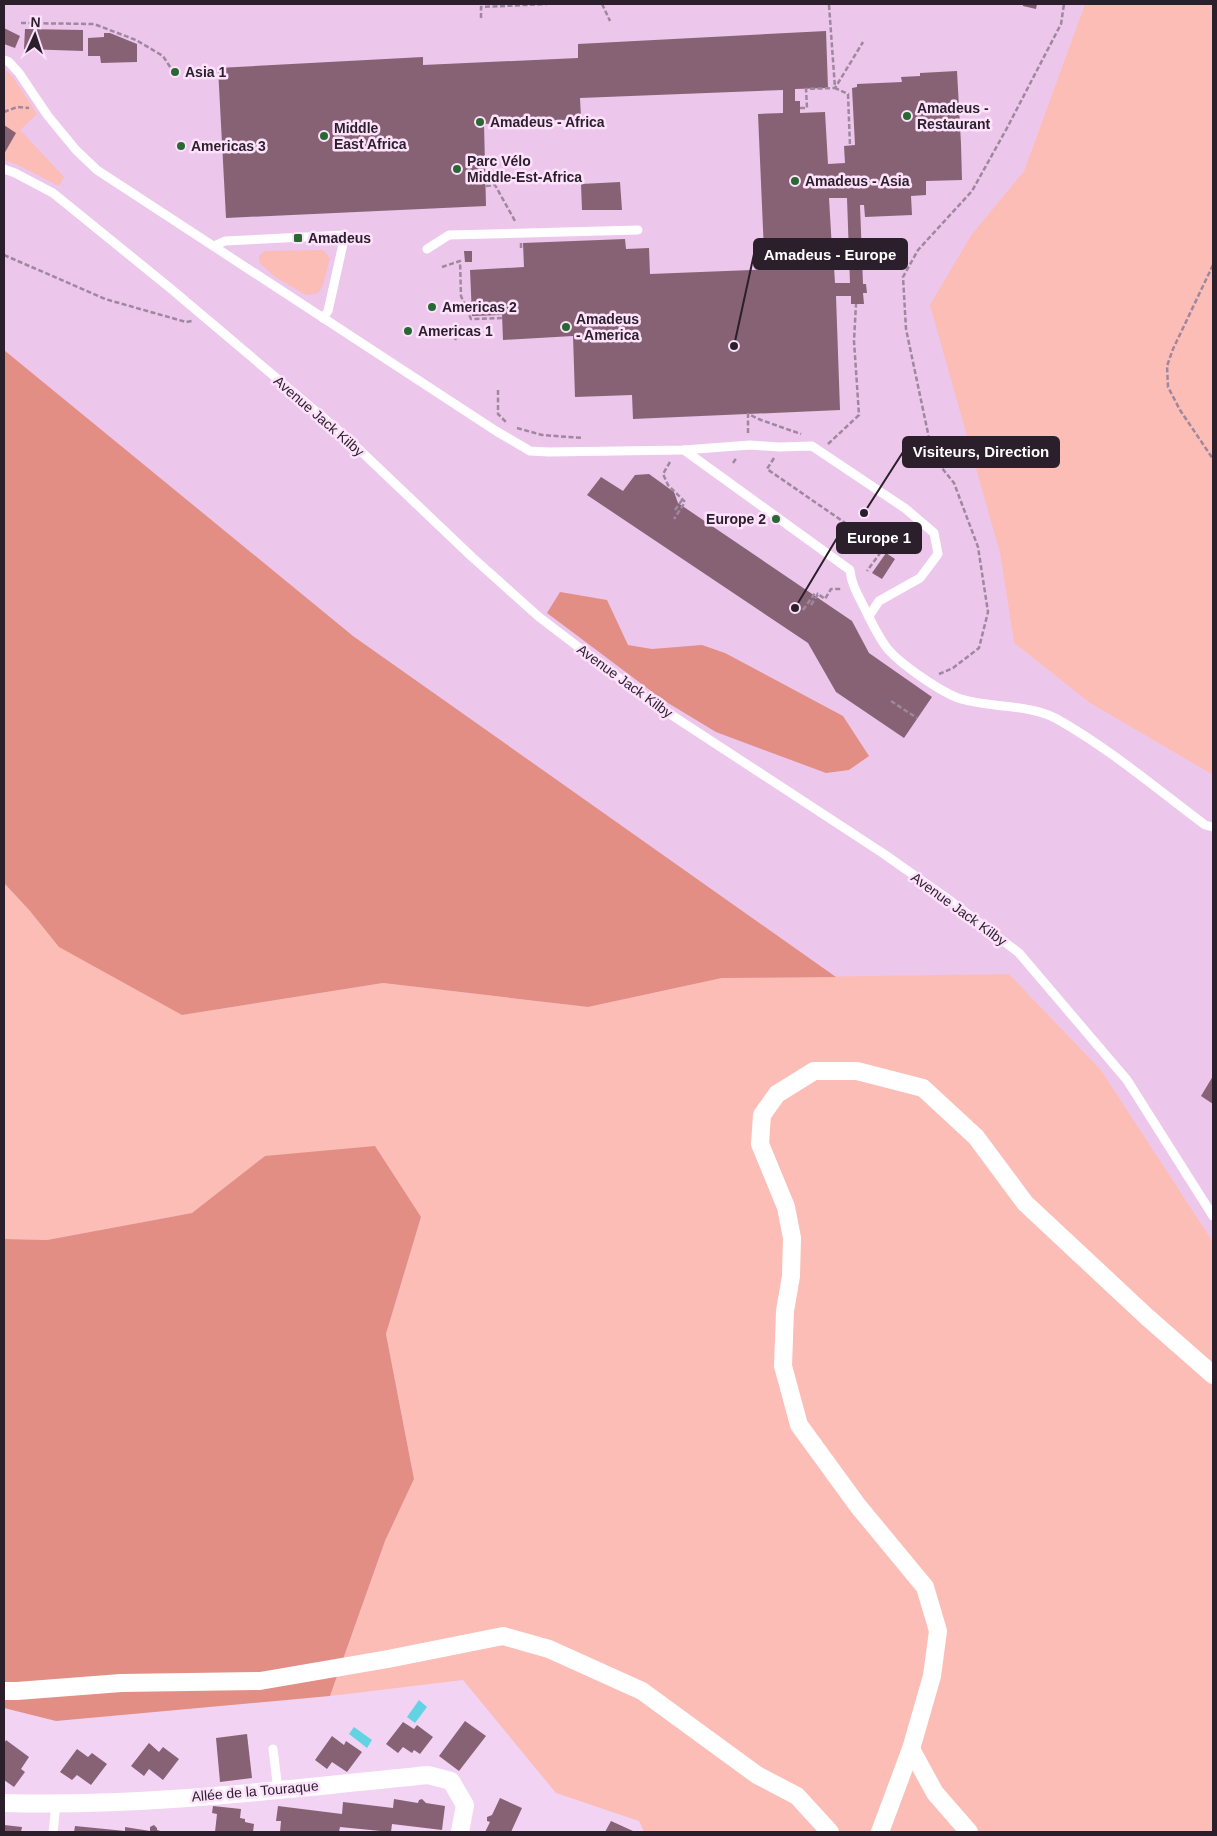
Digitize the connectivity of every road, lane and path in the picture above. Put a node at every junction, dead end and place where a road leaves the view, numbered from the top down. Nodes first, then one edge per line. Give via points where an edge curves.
1 (547, 4) edge
2 (602, 4) edge
3 (1064, 4) edge
4 (829, 5) dead end
5 (481, 18) dead end
6 (610, 21) dead end
7 (21, 23) dead end
8 (863, 42) dead end
9 (4, 60) edge
10 (174, 73) dead end
11 (835, 88) junction
12 (800, 108) dead end
13 (4, 112) edge
14 (48, 116) junction
15 (850, 146) dead end
16 (4, 169) edge
17 (486, 186) dead end
18 (638, 230) dead end
19 (521, 232) junction
20 (214, 246) junction
21 (523, 248) dead end
22 (427, 249) dead end
23 (4, 255) edge
24 (1213, 265) edge
25 (442, 267) dead end
26 (856, 304) dead end
27 (323, 318) junction
28 (502, 318) dead end
29 (206, 319) junction
30 (460, 331) dead end
31 (455, 340) dead end
32 (498, 390) dead end
33 (804, 438) dead end
34 (590, 439) dead end
35 (749, 439) dead end
36 (826, 446) dead end
37 (684, 450) junction
38 (771, 453) dead end
39 (1213, 459) edge
40 (674, 460) dead end
41 (682, 500) junction
42 (675, 510) dead end
43 (674, 519) dead end
44 (867, 571) dead end
45 (850, 590) dead end
46 (818, 594) junction
47 (811, 605) dead end
48 (803, 610) dead end
49 (869, 616) junction
50 (927, 680) junction
51 (891, 701) dead end
52 (918, 718) dead end
53 (1213, 827) edge
54 (1213, 1216) edge
55 (1213, 1375) edge
56 (4, 1691) edge
57 (273, 1749) dead end
58 (911, 1749) junction
59 (278, 1790) junction
60 (4, 1803) edge
61 (56, 1804) junction
62 (53, 1832) edge
63 (460, 1832) edge
64 (830, 1832) edge
65 (880, 1832) edge
66 (969, 1832) edge

1 - 5 path via 482,8
2 - 6 path
3 - 50 path via 1061,24 972,192 918,250 903,277 906,329 933,457 954,483 978,547 988,612 978,648 953,668
4 - 11 path
7 - 10 path via 94,24 136,40 163,56
8 - 11 path
9 - 14 lane via 20,73
11 - 12 path via 806,89 806,108
11 - 15 path via 848,94
13 - 14 path via 17,107 30,108 37,119
14 - 20 lane via 97,170
16 - 29 lane, Avenue Jack Kilby via 53,193
17 - 19 path via 495,185
18 - 19 lane
19 - 21 path
19 - 22 lane via 449,235
20 - 27 lane
20 - 27 lane via 225,241 345,235 328,311
23 - 29 path via 105,298 186,322
24 - 39 path via 1167,366 1168,387
25 - 28 path via 460,261 461,296 471,319
26 - 36 path via 854,341 859,415
27 - 37 lane via 530,451
29 - 54 lane, Avenue Jack Kilby via 345,436 539,617 644,697 884,854 1019,953 1127,1080
30 - 31 path
32 - 34 path via 498,414 511,427 542,435
33 - 35 path via 805,435 748,414
37 - 49 lane via 850,570 851,581
37 - 49 lane via 750,445 812,446 906,509 934,532 938,554 920,578 878,601
38 - 44 path via 776,456 767,469 883,549
40 - 41 path via 663,474
41 - 42 path
41 - 43 path via 685,502
45 - 46 path via 831,589 825,599
46 - 47 path
46 - 48 path via 814,592
49 - 50 lane via 888,649
50 - 53 lane via 963,699 1025,709 1056,718 1112,755 1205,825
51 - 52 path
55 - 58 street via 1025,1203 976,1137 923,1088 857,1071 814,1071 777,1094 762,1115 760,1144 786,1207 792,1238 783,1366 799,1425 858,1506 925,1587 938,1631 932,1676
56 - 64 street via 121,1683 260,1681 503,1636 550,1649 642,1691 757,1775 797,1796
57 - 59 lane
58 - 65 street
58 - 66 street via 935,1793
59 - 61 street, Allée de la Touraque
59 - 63 street, Allée de la Touraque via 428,1775 451,1781 465,1805
60 - 61 street, Allée de la Touraque
61 - 62 lane

